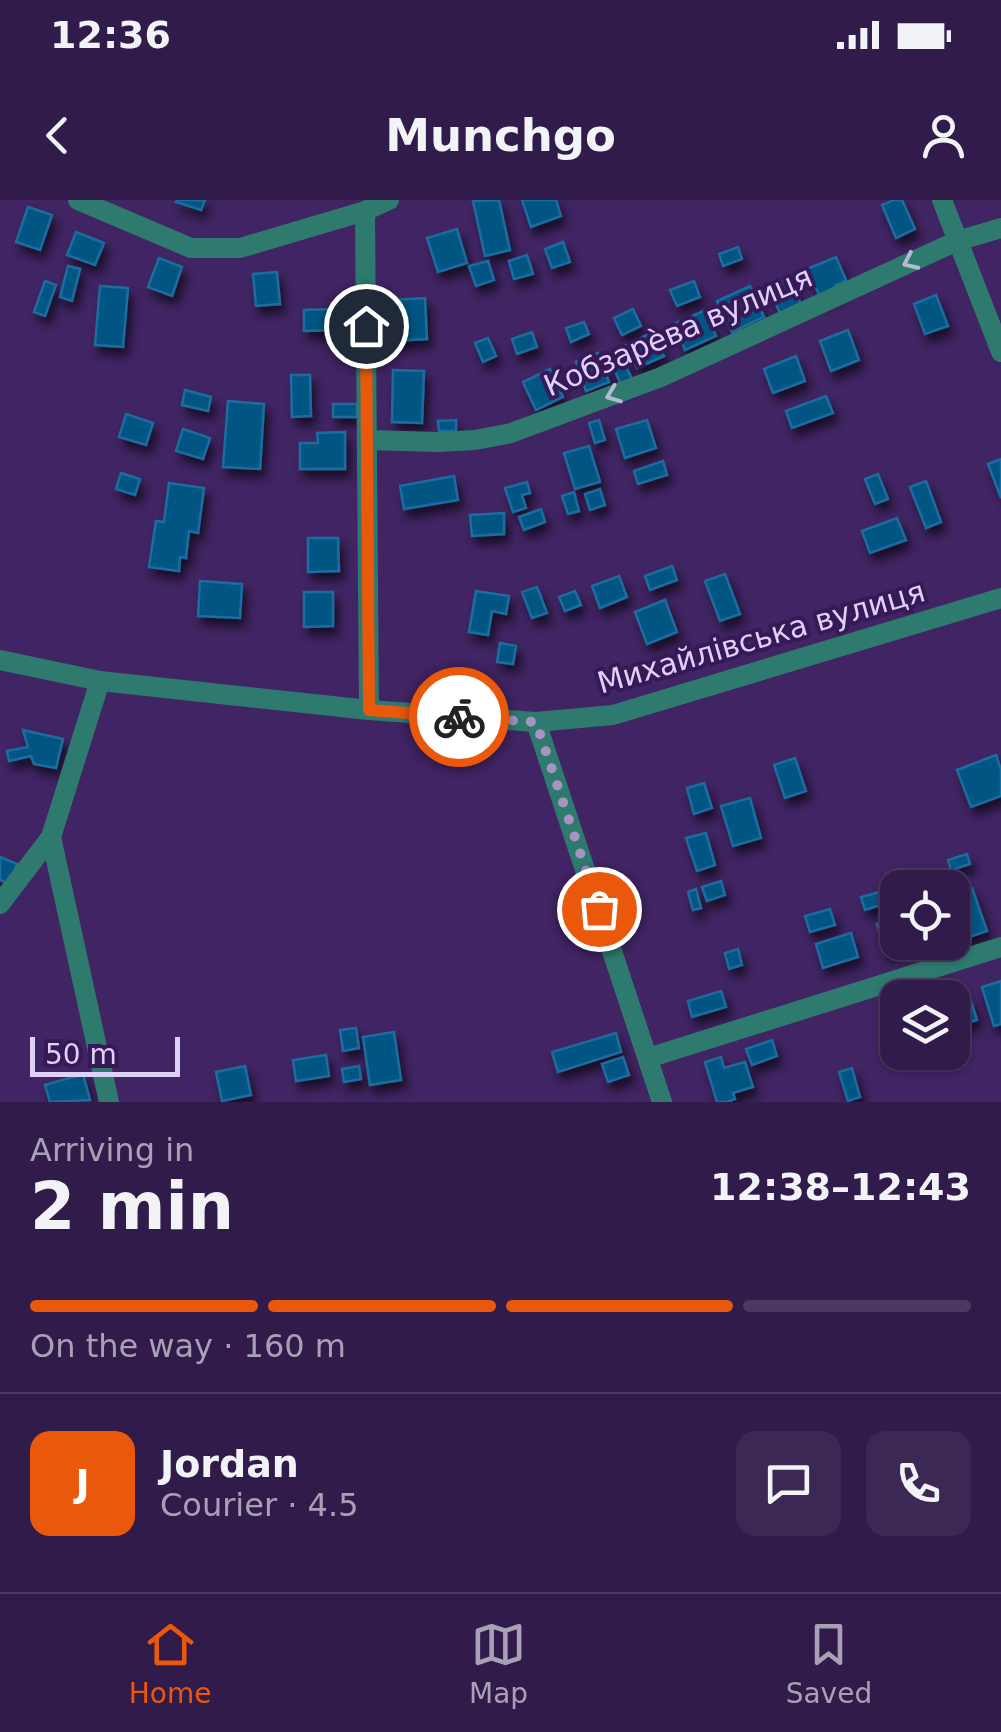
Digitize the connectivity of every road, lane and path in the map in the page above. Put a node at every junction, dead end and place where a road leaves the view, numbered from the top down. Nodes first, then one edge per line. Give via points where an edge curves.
1 (78, 200) edge
2 (389, 200) edge
3 (942, 200) edge
4 (365, 210) junction
5 (1001, 228) edge
6 (957, 241) junction
7 (1001, 352) edge
8 (367, 440) junction
9 (1001, 598) edge
10 (0, 660) edge
11 (100, 682) junction
12 (369, 710) junction
13 (536, 722) junction
14 (51, 837) junction
15 (0, 904) edge
16 (1001, 947) edge
17 (648, 1058) junction
18 (108, 1102) edge
19 (662, 1102) edge

1 - 4 street via 191,248 240,248
2 - 4 street
3 - 6 street
4 - 8 street
5 - 6 street, Кобзарèва вулиця
6 - 7 street
6 -> 8 street, Кобзарèва вулиця via 661,377 511,433 475,440
8 - 12 street
9 - 13 street, Михайлівська вулиця via 612,715
10 - 11 street, Михайлівська вулиця
11 - 12 street, Михайлівська вулиця
11 - 14 street
12 - 13 street, Михайлівська вулиця
13 - 17 street
14 - 15 street
14 - 18 street
16 - 17 street
17 - 19 street

